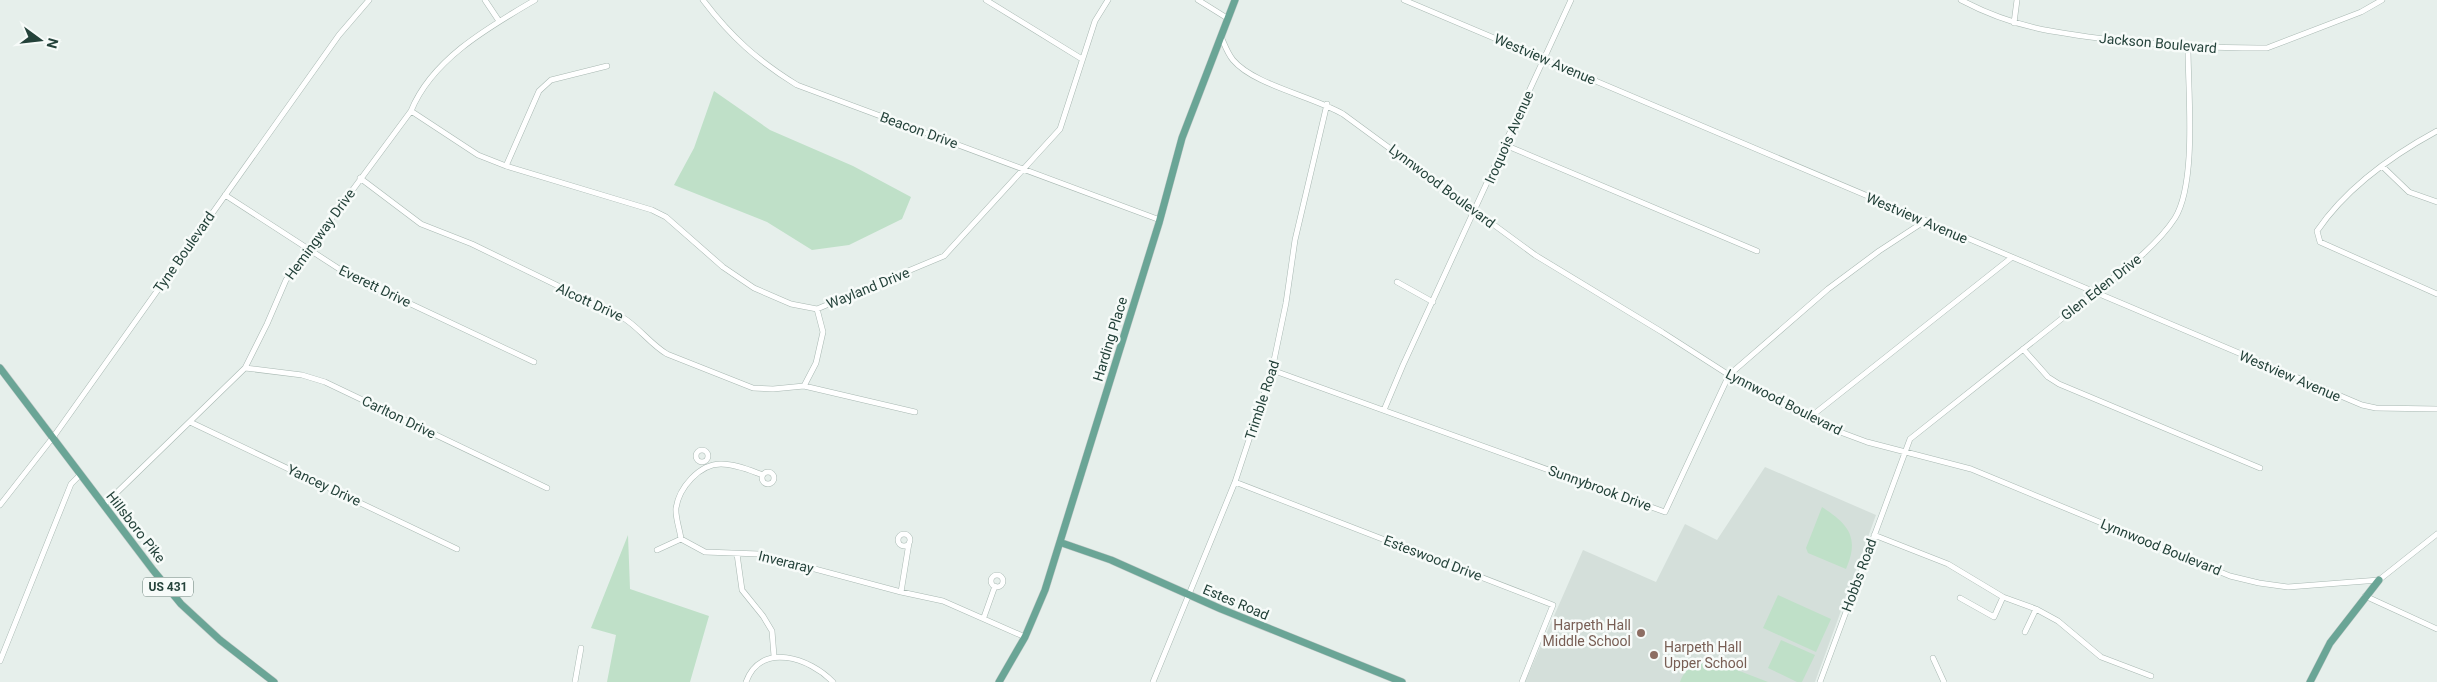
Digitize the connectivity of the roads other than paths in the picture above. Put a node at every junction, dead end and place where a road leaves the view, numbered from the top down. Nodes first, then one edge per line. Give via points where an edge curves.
1 (368, 0) edge
2 (485, 0) edge
3 (535, 0) edge
4 (703, 0) edge
5 (986, 0) edge
6 (1108, 0) edge
7 (1198, 0) edge
8 (1235, 0) edge
9 (1404, 0) edge
10 (1571, 0) edge
11 (1961, 0) edge
12 (2017, 0) edge
13 (2382, 0) edge
14 (1227, 18) junction
15 (499, 22) junction
16 (2014, 23) junction
17 (1222, 40) junction
18 (2188, 48) junction
19 (1544, 58) junction
20 (1082, 59) junction
21 (607, 66) dead end
22 (1327, 104) junction
23 (411, 111) junction
24 (2437, 131) edge
25 (1505, 145) junction
26 (506, 166) junction
27 (2382, 166) junction
28 (1025, 168) junction
29 (360, 178) junction
30 (224, 195) junction
31 (2437, 202) edge
32 (1476, 210) junction
33 (1160, 220) junction
34 (1925, 221) junction
35 (308, 248) junction
36 (1756, 251) dead end
37 (2011, 258) junction
38 (1397, 282) dead end
39 (2095, 291) junction
40 (2437, 294) edge
41 (1433, 302) junction
42 (817, 309) junction
43 (2023, 349) junction
44 (534, 362) dead end
45 (0, 368) edge
46 (245, 368) junction
47 (1272, 370) junction
48 (1729, 375) junction
49 (804, 386) junction
50 (2437, 409) edge
51 (1384, 410) junction
52 (916, 412) dead end
53 (1809, 418) junction
54 (190, 422) junction
55 (54, 436) junction
56 (1904, 451) junction
57 (705, 461) dead end
58 (1898, 467) joint
59 (708, 468) junction
60 (2260, 468) dead end
61 (80, 474) junction
62 (762, 475) dead end
63 (1235, 482) junction
64 (547, 488) dead end
65 (0, 504) edge
66 (104, 505) junction
67 (1874, 534) junction
68 (2437, 534) edge
69 (681, 539) junction
70 (909, 543) dead end
71 (1062, 543) junction
72 (457, 550) dead end
73 (658, 550) dead end
74 (737, 554) junction
75 (2379, 580) junction
76 (995, 586) dead end
77 (901, 592) junction
78 (1188, 595) junction
79 (2365, 596) junction
80 (2003, 597) junction
81 (1960, 598) dead end
82 (2036, 609) junction
83 (984, 617) junction
84 (2437, 628) edge
85 (2025, 632) dead end
86 (1025, 637) junction
87 (581, 648) dead end
88 (774, 656) junction
89 (1932, 658) dead end
90 (0, 661) edge
91 (2151, 676) dead end
92 (274, 682) edge
93 (575, 682) edge
94 (746, 682) edge
95 (833, 682) edge
96 (1000, 682) edge
97 (1153, 682) edge
98 (1402, 682) edge
99 (1522, 682) edge
100 (1820, 682) edge
101 (1944, 682) edge
102 (2310, 682) edge

1 - 30 street, Tyne Boulevard via 338,36
2 - 15 street
3 - 15 street, Hemingway Drive
4 - 28 street, Beacon Drive via 723,27 755,57 797,85
5 - 20 street
6 - 20 street, Wayland Drive via 1095,21
7 - 14 street
8 - 14 main road, Harding Place
9 - 19 street, Westview Avenue
10 - 19 street, Iroquois Avenue
11 - 16 street, Jackson Boulevard
12 - 16 street
13 - 18 street, Jackson Boulevard via 2361,12 2268,48
14 - 17 main road, Harding Place
15 - 23 street, Hemingway Drive via 453,56 416,99
16 - 18 street, Jackson Boulevard via 2061,34
17 - 22 street, Lynnwood Boulevard via 1230,57 1246,72
17 - 33 main road, Harding Place via 1207,70 1182,138
18 - 39 street, Glen Eden Drive via 2189,174 2184,196 2175,217 2157,241
19 - 25 street, Iroquois Avenue
19 - 34 street, Westview Avenue
20 - 28 street, Wayland Drive via 1060,129
21 - 26 street via 551,80 539,91
22 - 32 street, Lynnwood Boulevard
22 - 47 street, Trimble Road via 1294,240 1286,303
23 - 26 street, Wayland Drive via 478,154
23 - 29 street, Hemingway Drive
24 - 27 street
25 - 32 street, Iroquois Avenue
25 - 36 street
26 - 42 street, Wayland Drive via 652,210 666,217 723,267 754,288 791,304
27 - 31 street via 2409,192
27 - 40 street via 2352,189 2329,213 2317,231 2320,242
28 - 33 street, Beacon Drive
28 - 42 street, Wayland Drive via 944,256
29 - 35 street, Hemingway Drive
29 - 49 street, Alcott Drive via 420,224 472,244 622,317 667,354 753,388
30 - 35 street, Everett Drive
30 - 55 street, Tyne Boulevard
32 - 41 street, Iroquois Avenue
32 - 48 street, Lynnwood Boulevard via 1536,256
33 - 71 main road, Harding Place
34 - 37 street, Westview Avenue
34 - 48 street, Sunnybrook Drive via 1879,250 1828,289
35 - 44 street, Everett Drive via 347,274
35 - 46 street, Hemingway Drive via 286,280
37 - 39 street, Westview Avenue
37 - 53 street
38 - 41 street
39 - 43 street, Glen Eden Drive
39 - 50 street, Westview Avenue via 2362,405
41 - 51 street, Iroquois Avenue
42 - 49 street via 824,332 816,363
43 - 56 street, Glen Eden Drive via 1910,439
43 - 60 street via 2048,377 2059,384
45 - 55 main road, Hillsboro Pike / US 431
46 - 54 street, Hemingway Drive
46 - 64 street, Carlton Drive via 302,375 325,382
47 - 51 street, Sunnybrook Drive
47 - 63 street, Trimble Road
48 - 51 street, Sunnybrook Drive via 1665,512
48 - 53 street, Lynnwood Boulevard
49 - 52 street, Alcott Drive
53 - 56 street, Lynnwood Boulevard via 1867,442
54 - 66 street, Hemingway Drive
54 - 72 street, Yancey Drive
55 - 61 main road, Hillsboro Pike / US 431
55 - 65 street, Tyne Boulevard
56 - 58 street, Glen Eden Drive
56 - 75 street, Lynnwood Boulevard via 1971,469 2230,576 2259,584 2288,587
57 - 59 street
58 - 67 street, Hobbs Road
59 - 62 street via 718,464 730,465
59 - 69 street via 684,487 676,509
61 - 66 main road, Hillsboro Pike / US 431
61 - 90 street via 71,484
63 - 78 street, Trimble Road
63 - 99 street, Esteswood Drive via 1553,605
66 - 92 main road, Hillsboro Pike / US 431 via 181,604 220,640
67 - 80 street via 1948,564
67 - 100 street, Hobbs Road
68 - 75 street
69 - 73 street
69 - 74 street, Inveraray via 705,552
70 - 77 street
71 - 78 main road, Estes Road via 1111,560
71 - 86 main road, Harding Place
74 - 77 street, Inveraray via 759,554
74 - 88 street via 742,590 772,631
75 - 79 main road
76 - 83 street
77 - 83 street, Inveraray via 943,601
78 - 97 street, Trimble Road
78 - 98 main road, Estes Road
79 - 84 street
79 - 102 main road via 2330,643
80 - 81 street via 1994,617
80 - 82 street
82 - 85 street
82 - 91 street via 2058,621 2101,657
83 - 86 street, Inveraray
86 - 96 main road, Harding Place
87 - 93 street
88 - 94 street via 748,674
88 - 95 street via 798,660 824,672
89 - 101 street

